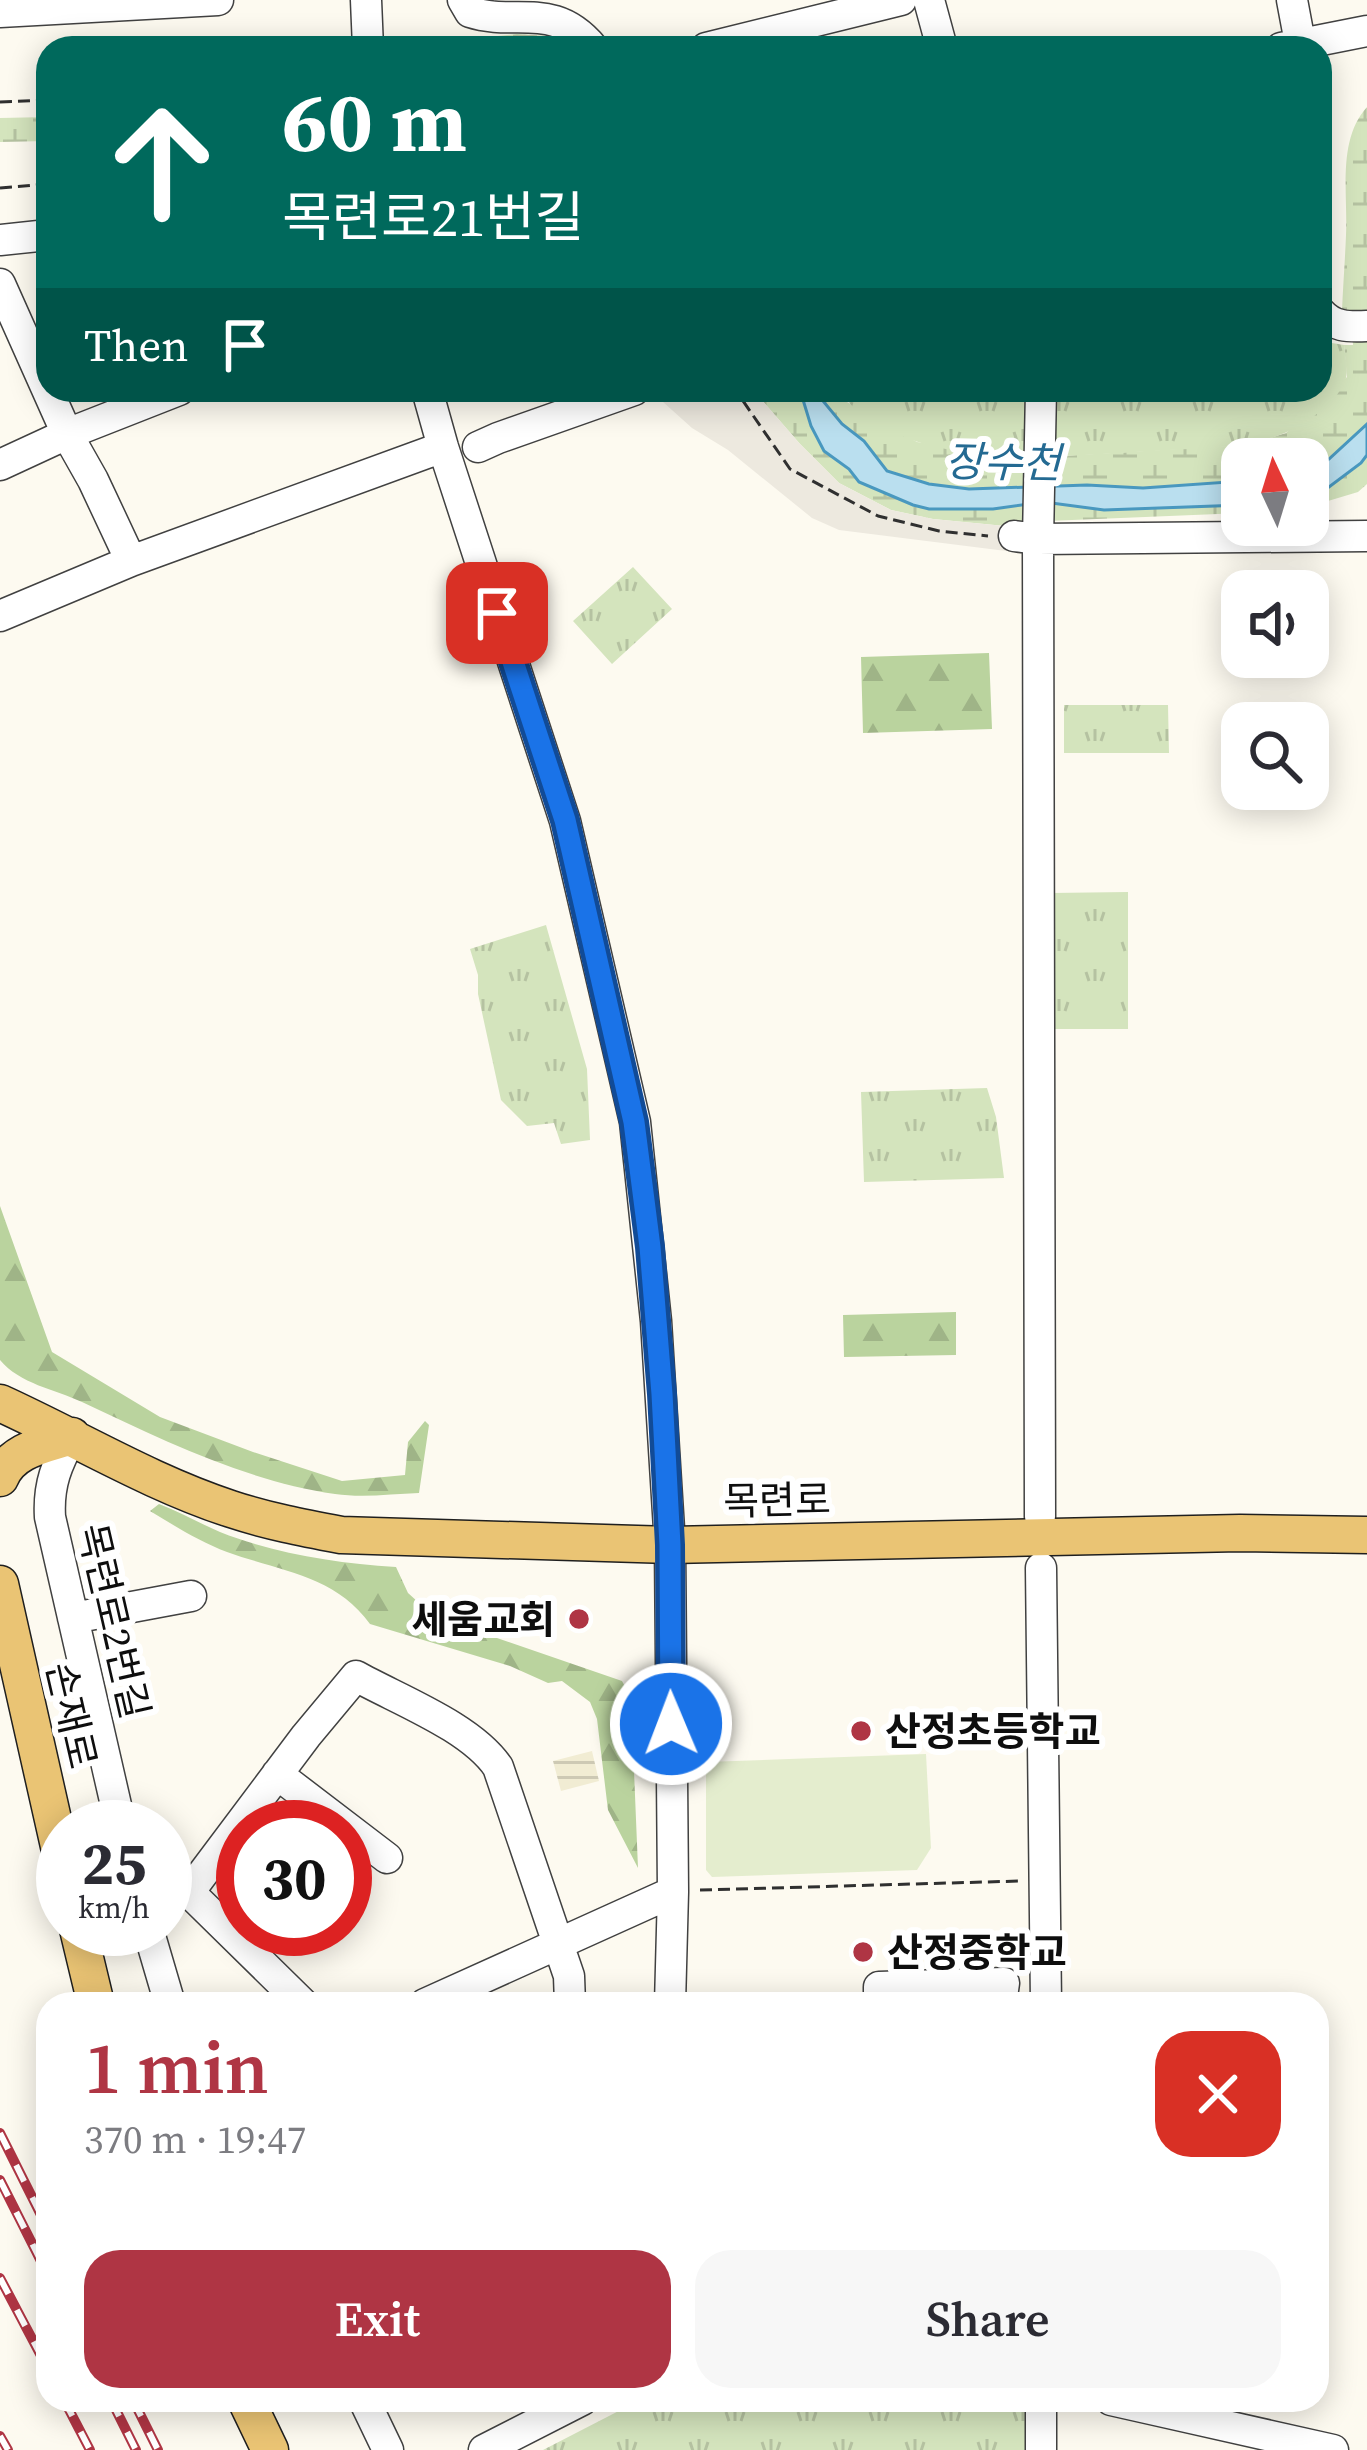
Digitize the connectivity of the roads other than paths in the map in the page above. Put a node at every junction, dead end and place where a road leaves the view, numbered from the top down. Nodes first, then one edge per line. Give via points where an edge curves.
1 (218, 0) edge
2 (366, 0) edge
3 (901, 0) edge
4 (929, 0) edge
5 (1292, 0) edge
6 (467, 6) edge
7 (16, 8) edge
8 (568, 12) edge
9 (1367, 32) edge
10 (368, 36) edge
11 (755, 36) edge
12 (939, 36) edge
13 (1294, 36) edge
14 (1332, 39) edge
15 (36, 236) edge
16 (0, 240) edge
17 (0, 284) edge
18 (36, 365) edge
19 (53, 402) edge
20 (148, 402) edge
21 (430, 402) edge
22 (600, 402) edge
23 (1040, 402) edge
24 (67, 434) junction
25 (443, 447) junction
26 (478, 447) dead end
27 (0, 465) edge
28 (1030, 536) junction
29 (1367, 536) edge
30 (131, 561) junction
31 (0, 616) edge
32 (0, 1403) edge
33 (72, 1436) junction
34 (0, 1478) edge
35 (1040, 1516) dead end
36 (1367, 1534) edge
37 (670, 1545) junction
38 (1041, 1568) dead end
39 (0, 1584) edge
40 (191, 1596) dead end
41 (73, 1618) junction
42 (278, 1774) junction
43 (49, 1800) edge
44 (116, 1800) edge
45 (386, 1858) dead end
46 (192, 1875) edge
47 (679, 1892) junction
48 (192, 1906) edge
49 (557, 1942) junction
50 (84, 1956) edge
51 (156, 1956) edge
52 (93, 1992) edge
53 (166, 1992) edge
54 (289, 1992) edge
55 (451, 1992) edge
56 (570, 1992) edge
57 (671, 1992) edge
58 (879, 1992) edge
59 (1003, 1992) edge
60 (1046, 1992) edge
61 (252, 2412) edge
62 (370, 2412) edge
63 (556, 2412) edge
64 (1041, 2412) edge
65 (1165, 2412) edge
66 (270, 2450) edge
67 (388, 2450) edge
68 (484, 2450) edge
69 (1041, 2450) edge
70 (1334, 2450) edge

1 - 7 street
2 - 10 street
3 - 11 street
4 - 12 street
5 - 13 street
6 - 8 street via 483,16
9 - 14 street
15 - 16 street
17 - 18 street
19 - 24 street
20 - 24 street
21 - 25 street
22 - 26 street
23 - 28 street
24 - 27 street
24 - 30 street
25 - 30 street
25 - 37 street via 565,820 634,1122
28 - 29 street
28 - 35 street
30 - 31 street
32 - 33 main road, 목련로
33 - 34 main road via 21,1453
33 - 37 main road, 목련로 via 229,1508 341,1535
33 - 41 street, 목련로2번길 via 48,1494
36 - 37 main road, 목련로
37 - 47 street
38 - 60 street
39 - 43 main road, 손재로
40 - 41 street
41 - 44 street, 목련로2번길
42 - 45 street
42 - 46 street
42 - 49 street via 356,1676 466,1736 498,1767
47 - 49 street
47 - 57 street
48 - 54 street
49 - 55 street
49 - 56 street
50 - 52 main road
51 - 53 street
58 - 59 street via 1004,1984
61 - 66 main road
62 - 67 street
63 - 68 street
64 - 69 street
65 - 70 street

